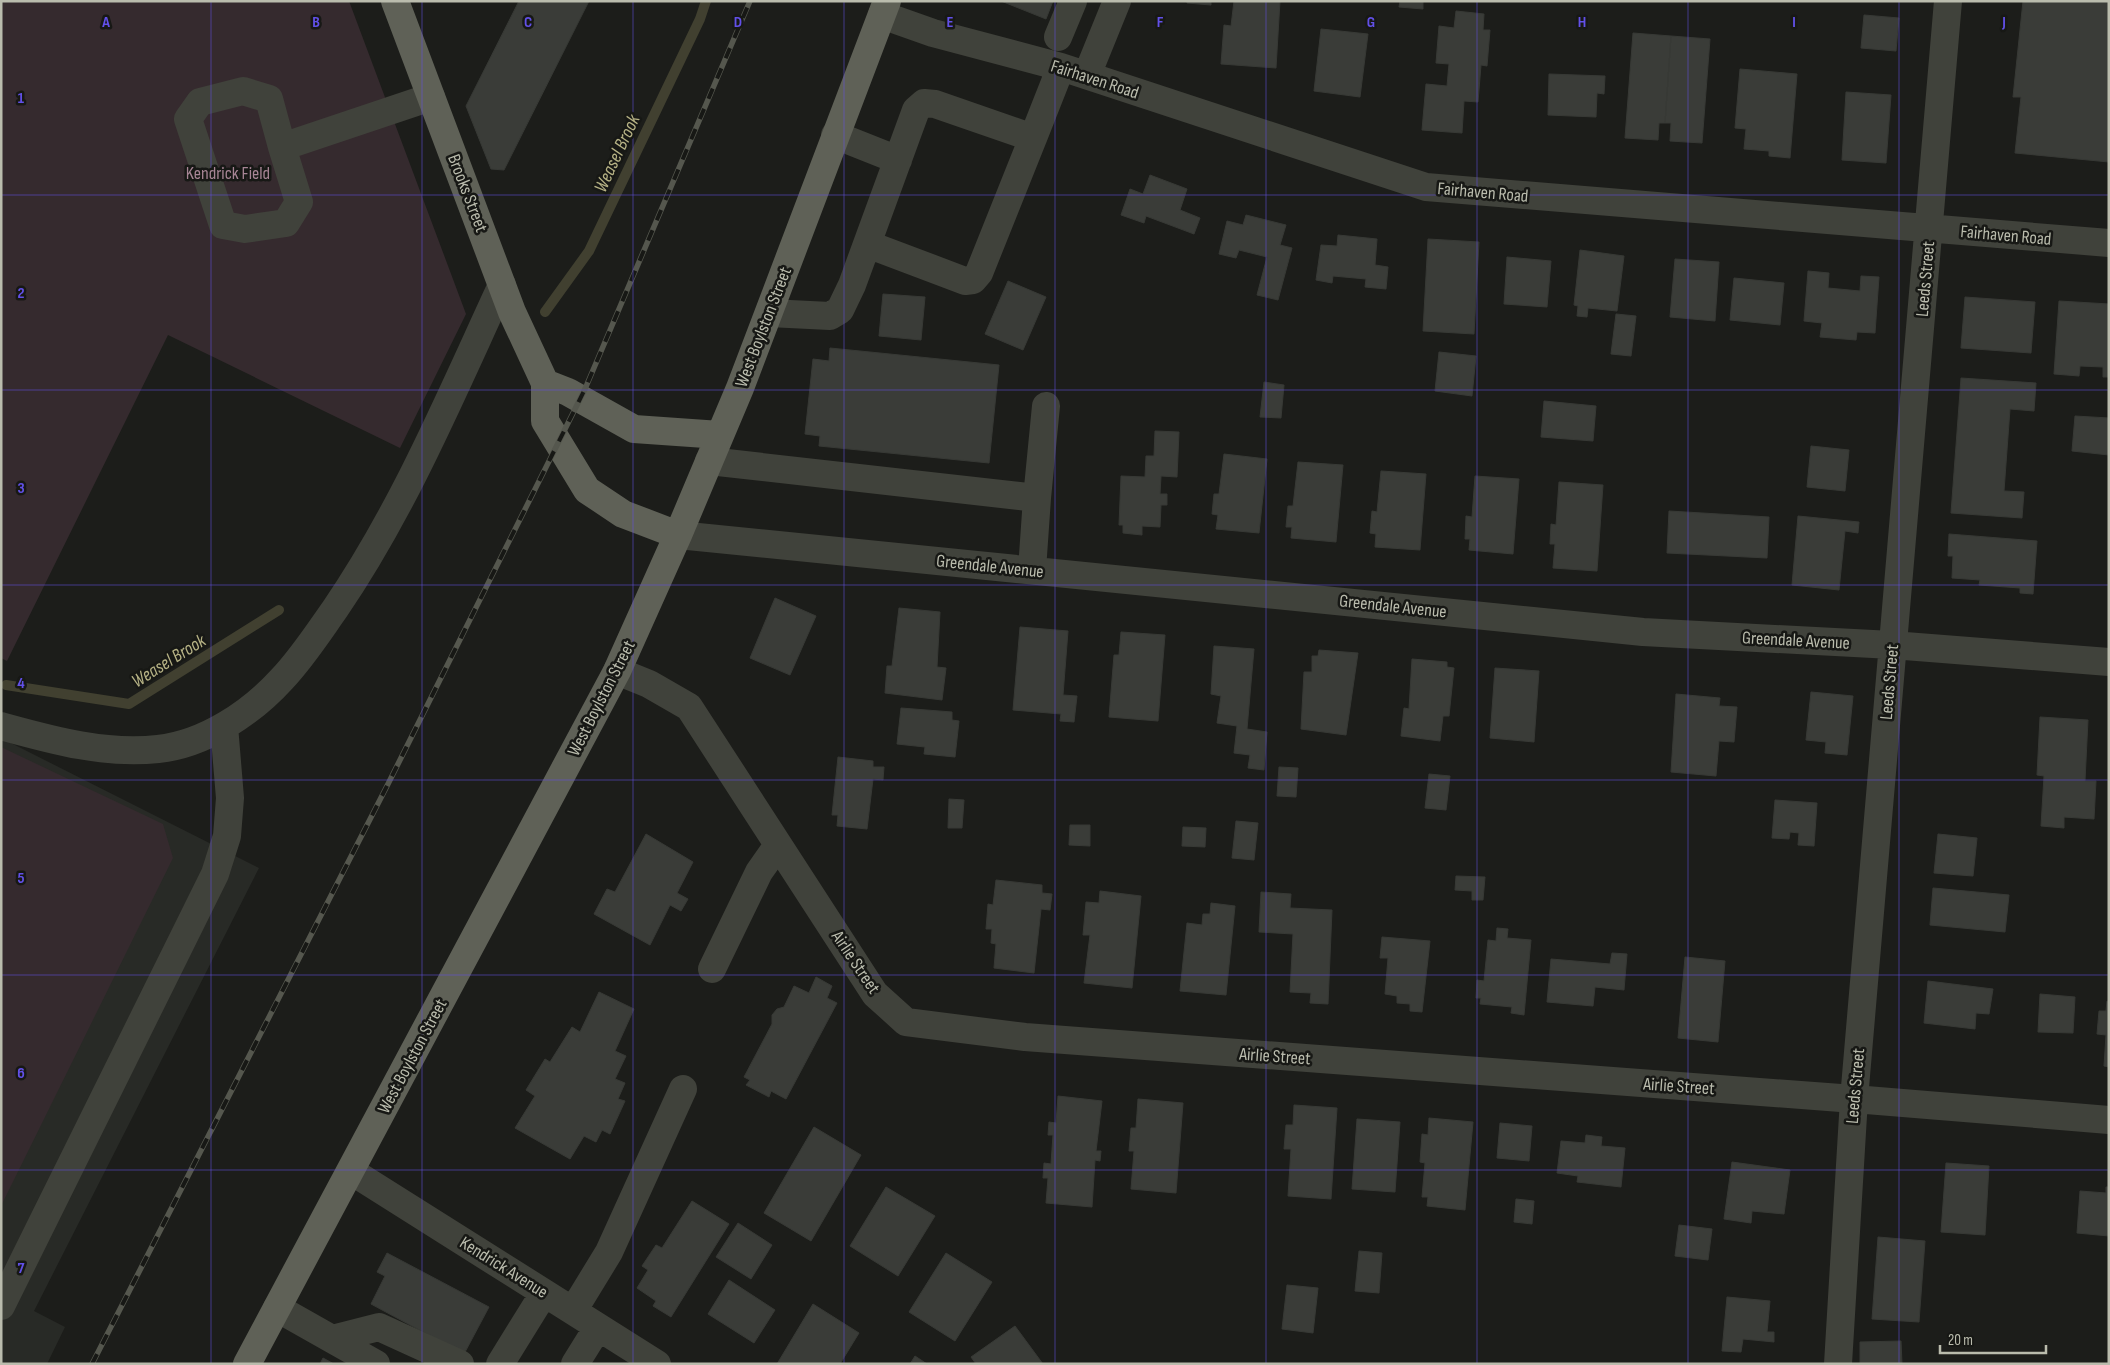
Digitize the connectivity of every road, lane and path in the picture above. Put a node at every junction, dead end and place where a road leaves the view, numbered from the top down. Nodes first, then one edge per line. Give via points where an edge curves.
1 (395, 1) edge
2 (1073, 1) edge
3 (1118, 1) edge
4 (1948, 1) edge
5 (884, 8) edge
6 (1058, 37) dead end
7 (1061, 67) junction
8 (1087, 75) junction
9 (431, 97) junction
10 (835, 136) junction
11 (1033, 138) junction
12 (282, 147) junction
13 (898, 160) junction
14 (1929, 228) junction
15 (2109, 243) edge
16 (867, 244) junction
17 (502, 285) junction
18 (769, 313) junction
19 (545, 383) junction
20 (1046, 406) dead end
21 (720, 435) junction
22 (709, 461) junction
23 (1037, 498) junction
24 (678, 535) junction
25 (1032, 570) junction
26 (1892, 644) junction
27 (2109, 662) edge
28 (617, 671) junction
29 (1, 726) edge
30 (224, 726) junction
31 (778, 845) junction
32 (712, 969) dead end
33 (683, 1089) dead end
34 (1854, 1099) junction
35 (2109, 1120) edge
36 (351, 1171) junction
37 (544, 1293) junction
38 (1, 1306) edge
39 (277, 1308) junction
40 (573, 1311) junction
41 (598, 1327) junction
42 (332, 1339) junction
43 (247, 1364) edge
44 (376, 1364) edge
45 (460, 1364) edge
46 (500, 1364) edge
47 (575, 1364) edge
48 (657, 1364) edge
49 (1838, 1364) edge

1 - 9 main road, Brooks Street
2 - 6 street
3 - 8 street
4 - 14 street, Leeds Street
5 - 7 street, Fairhaven Road via 933,33
5 - 10 main road, West Boylston Street
7 - 8 street, Fairhaven Road
7 - 11 street
8 - 14 street, Fairhaven Road via 1426,187
9 - 12 street
9 - 17 main road, Brooks Street
10 - 13 street
10 - 18 main road, West Boylston Street
11 - 13 street via 924,103 916,110
11 - 16 street via 974,280 964,281
12 - 12 street via 269,99 242,91 200,102 188,119 223,225 245,229 286,223 299,202
13 - 16 street
14 - 15 street, Fairhaven Road
14 - 26 street, Leeds Street
16 - 18 street via 840,310 830,316
17 - 19 main road, Brooks Street
17 - 30 street via 403,498 348,589 282,679 250,709
18 - 21 main road, West Boylston Street
19 - 21 main road via 568,392 634,429
19 - 24 main road, Brooks Street via 545,421 587,490 624,514
20 - 23 street
21 - 22 main road, West Boylston Street
22 - 23 street
22 - 24 main road, West Boylston Street
23 - 25 street
24 - 25 street, Greendale Avenue
24 - 28 main road, West Boylston Street
25 - 26 street, Greendale Avenue via 1643,632
26 - 27 street, Greendale Avenue
26 - 34 street, Leeds Street
28 - 31 street, Airlie Street via 689,707
28 - 36 main road, West Boylston Street
29 - 30 street via 95,748 132,749 159,749 196,739
30 - 38 street via 230,798 227,836 215,874
31 - 32 street via 759,872
31 - 34 street, Airlie Street via 875,994 906,1022 1025,1037
33 - 40 street via 609,1252
34 - 35 street, Airlie Street
34 - 49 street, Leeds Street
36 - 37 street, Kendrick Avenue
36 - 39 main road, West Boylston Street
37 - 40 street, Kendrick Avenue
37 - 46 street
39 - 42 street
39 - 43 main road, West Boylston Street
40 - 41 street, Kendrick Avenue
41 - 47 street
41 - 48 street, Kendrick Avenue
42 - 44 street
42 - 45 street via 379,1327

